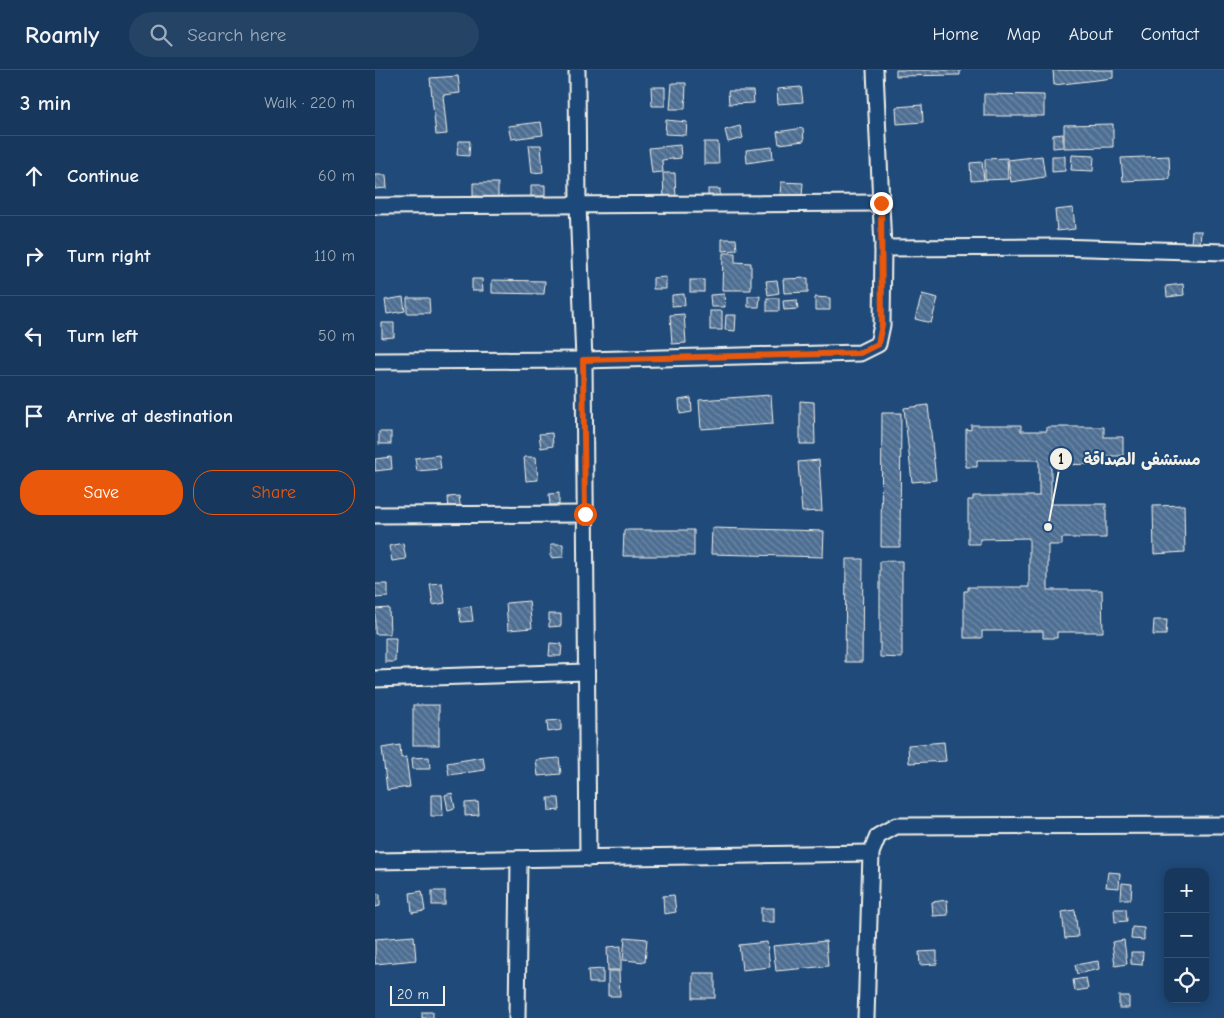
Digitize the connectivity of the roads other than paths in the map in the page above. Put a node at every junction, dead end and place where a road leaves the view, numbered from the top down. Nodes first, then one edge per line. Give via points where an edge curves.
1 (577, 70) edge
2 (875, 70) edge
3 (881, 203) junction
4 (578, 205) junction
5 (375, 206) edge
6 (883, 248) junction
7 (1224, 252) edge
8 (583, 360) junction
9 (375, 361) edge
10 (585, 514) junction
11 (375, 515) edge
12 (586, 672) junction
13 (375, 679) edge
14 (1224, 825) edge
15 (871, 853) junction
16 (519, 858) junction
17 (588, 858) junction
18 (375, 861) edge
19 (517, 1018) edge
20 (866, 1018) edge

1 - 4 street
2 - 3 street
3 - 4 street
3 - 6 street
4 - 5 street
4 - 8 street
6 - 7 street via 1055,247
6 - 8 street via 882,325 878,344 860,353
8 - 9 street
8 - 10 street
10 - 11 street
10 - 12 street
12 - 13 street
12 - 17 street
14 - 15 street via 896,826 877,836
15 - 17 street
15 - 20 street
16 - 17 street
16 - 18 street
16 - 19 street

